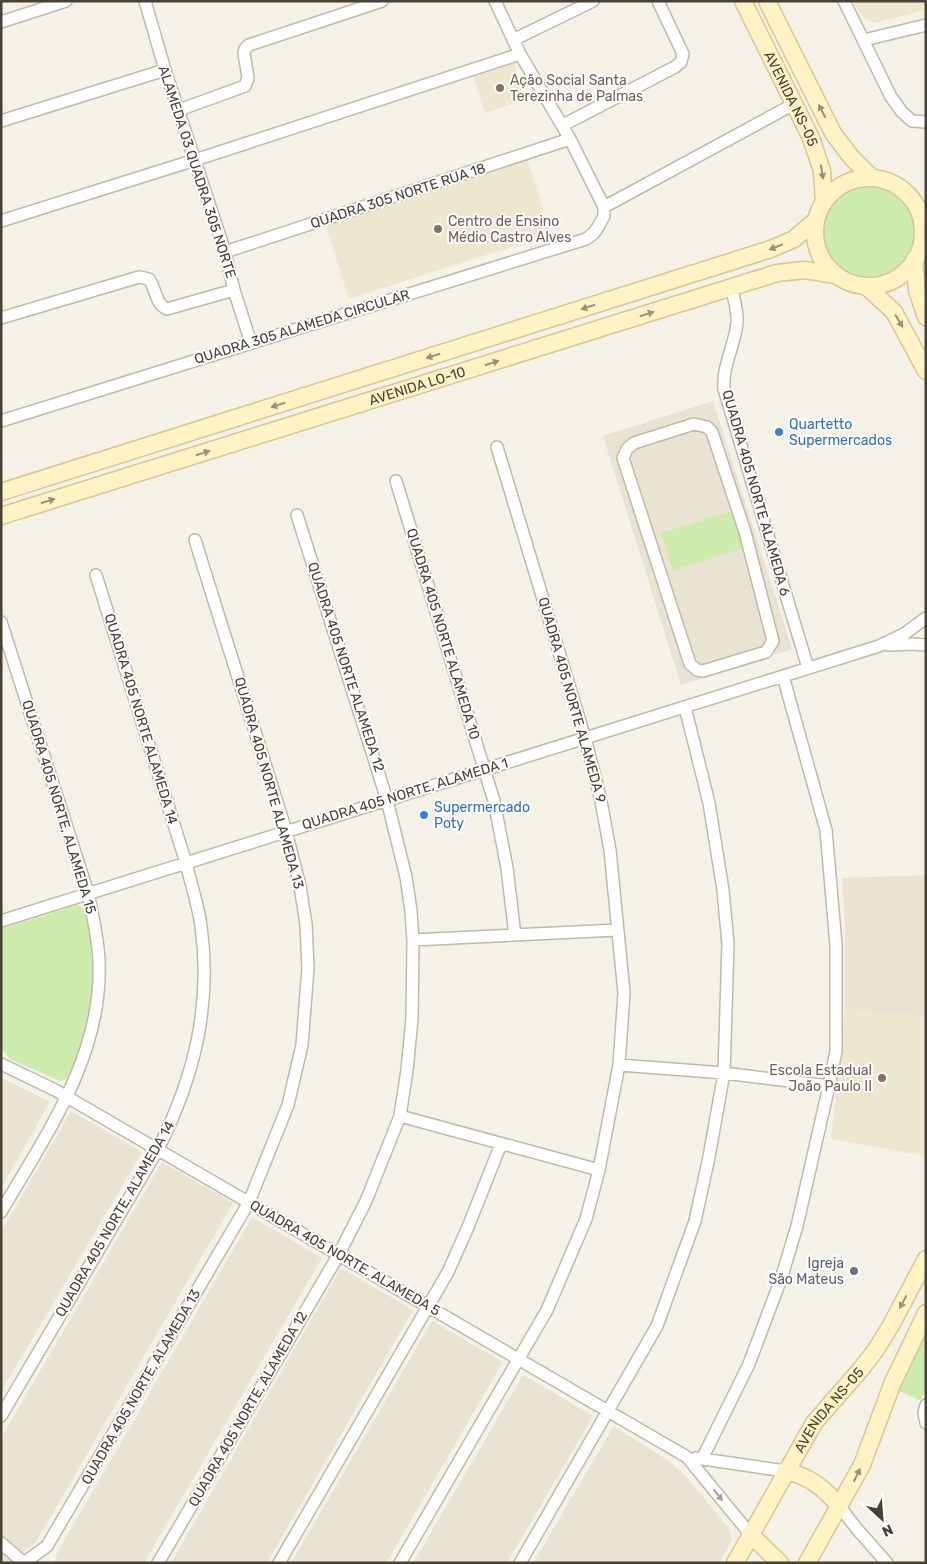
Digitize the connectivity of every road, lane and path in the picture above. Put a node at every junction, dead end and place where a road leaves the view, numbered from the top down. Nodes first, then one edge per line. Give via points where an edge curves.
1 (66, 1) edge
2 (145, 1) edge
3 (382, 1) edge
4 (495, 1) edge
5 (592, 1) edge
6 (658, 1) edge
7 (743, 1) edge
8 (767, 1) edge
9 (844, 1) edge
10 (1, 22) edge
11 (926, 25) edge
12 (513, 40) junction
13 (864, 40) junction
14 (520, 54) junction
15 (165, 70) junction
16 (794, 104) junction
17 (179, 110) junction
18 (1, 122) edge
19 (926, 122) edge
20 (563, 125) junction
21 (570, 139) junction
22 (195, 160) junction
23 (872, 178) junction
24 (904, 191) junction
25 (926, 193) edge
26 (824, 202) junction
27 (604, 207) junction
28 (816, 220) junction
29 (1, 221) edge
30 (920, 249) edge
31 (225, 252) junction
32 (836, 275) junction
33 (866, 286) junction
34 (731, 288) junction
35 (234, 290) junction
36 (926, 317) edge
37 (1, 318) edge
38 (251, 343) junction
39 (926, 371) edge
40 (1, 422) edge
41 (497, 447) dead end
42 (396, 481) dead end
43 (1, 492) edge
44 (298, 515) dead end
45 (1, 516) edge
46 (764, 526) junction
47 (745, 532) junction
48 (195, 540) dead end
49 (96, 575) dead end
50 (926, 618) edge
51 (1, 622) edge
52 (926, 645) edge
53 (879, 646) junction
54 (808, 668) junction
55 (783, 676) junction
56 (684, 706) junction
57 (585, 738) junction
58 (485, 769) junction
59 (387, 800) junction
60 (286, 831) junction
61 (186, 863) junction
62 (88, 893) junction
63 (1, 921) edge
64 (617, 930) junction
65 (515, 935) junction
66 (413, 940) junction
67 (1, 1064) edge
68 (619, 1065) junction
69 (724, 1073) junction
70 (829, 1086) junction
71 (68, 1097) junction
72 (400, 1116) junction
73 (501, 1144) junction
74 (158, 1149) junction
75 (599, 1170) junction
76 (249, 1202) junction
77 (1, 1212) edge
78 (339, 1254) junction
79 (926, 1259) edge
80 (428, 1307) junction
81 (926, 1313) edge
82 (519, 1359) junction
83 (926, 1405) edge
84 (608, 1411) junction
85 (1, 1416) edge
86 (926, 1423) edge
87 (687, 1457) junction
88 (702, 1459) junction
89 (786, 1471) junction
90 (840, 1507) junction
91 (750, 1534) junction
92 (1, 1543) edge
93 (24, 1563) edge
94 (158, 1563) edge
95 (279, 1563) edge
96 (400, 1563) edge
97 (520, 1563) edge
98 (735, 1563) edge
99 (780, 1563) edge
100 (807, 1563) edge
101 (887, 1563) edge

1 - 10 street
2 - 15 street, ALAMEDA 03 QUADRA 305 NORTE
3 - 17 street via 249,44 244,50 248,78 245,86
4 - 12 street
5 - 12 street
6 - 20 street via 684,54 681,62
7 - 16 street, AVENIDA NS-05
23 -> 8 street, AVENIDA NS-05 via 833,133
9 - 13 street
11 - 13 street
12 - 14 street
13 - 19 street via 891,97 902,112 912,121
14 - 20 street
14 - 22 street
15 - 17 street, ALAMEDA 03 QUADRA 305 NORTE
15 - 18 street
16 -> 26 street, AVENIDA NS-05 via 820,163
16 - 27 street
17 - 22 street, ALAMEDA 03 QUADRA 305 NORTE
20 - 21 street
21 - 27 street
21 - 31 street, QUADRA 305 NORTE RUA 18
22 - 29 street
22 - 31 street, ALAMEDA 03 QUADRA 305 NORTE
23 - 24 street, AVENIDA NS-05 via 889,182
23 - 26 street, AVENIDA NS-05 via 859,178 842,185
24 - 25 street
24 - 30 street, AVENIDA NS-05 via 921,216
26 - 28 street, AVENIDA NS-05
27 - 38 street, QUADRA 305 ALAMEDA CIRCULAR via 604,216 598,227 586,239
28 - 32 street, AVENIDA NS-05 via 817,248 824,263
28 -> 43 street, AVENIDA LO-10 via 794,239 770,249
30 - 33 street, AVENIDA NS-05 via 904,272 891,281
30 - 36 street, AVENIDA NS-05 via 917,290
31 - 35 street, ALAMEDA 03 QUADRA 305 NORTE
32 - 33 street, AVENIDA NS-05 via 850,283
32 - 34 street, AVENIDA LO-10 via 787,271
33 -> 39 street, AVENIDA NS-05 via 894,312
45 -> 34 street, AVENIDA LO-10
34 - 46 street, QUADRA 405 NORTE ALAMEDA 6 via 737,323 724,389
35 - 37 street via 167,309 160,305 153,283 139,277
35 - 38 street, ALAMEDA 03 QUADRA 305 NORTE
38 - 40 street, QUADRA 305 ALAMEDA CIRCULAR
41 - 57 street, QUADRA 405 NORTE ALAMEDA 9
42 - 58 street, QUADRA 405 NORTE ALAMEDA 10
44 - 59 street, QUADRA 405 NORTE ALAMEDA 12
46 - 47 street
46 - 54 street, QUADRA 405 NORTE ALAMEDA 6
47 - 47 street via 773,641 766,652 696,670 690,664 642,520 623,458 627,449 634,443 694,424 707,427 712,432
48 - 60 street, QUADRA 405 NORTE ALAMEDA 13
49 - 61 street, QUADRA 405 NORTE ALAMEDA 14
50 - 53 street
51 - 62 street, QUADRA 405 NORTE, ALAMEDA 15
52 - 53 street
53 - 54 street, QUADRA 405 NORTE, ALAMEDA 1
54 - 55 street, QUADRA 405 NORTE, ALAMEDA 1
55 - 56 street, QUADRA 405 NORTE, ALAMEDA 1
55 - 70 street via 826,830 836,945 836,1051
56 - 57 street, QUADRA 405 NORTE, ALAMEDA 1
56 - 69 street via 709,803 723,890 728,944
57 - 58 street, QUADRA 405 NORTE, ALAMEDA 1
57 - 64 street, QUADRA 405 NORTE ALAMEDA 9 via 610,850
58 - 59 street, QUADRA 405 NORTE, ALAMEDA 1
58 - 65 street, QUADRA 405 NORTE ALAMEDA 10 via 501,831
59 - 60 street, QUADRA 405 NORTE, ALAMEDA 1
59 - 66 street, QUADRA 405 NORTE ALAMEDA 12 via 406,877
60 - 61 street, QUADRA 405 NORTE, ALAMEDA 1
60 - 76 street, QUADRA 405 NORTE ALAMEDA 13 via 306,924 308,968 304,1029 300,1061 288,1105
61 - 62 street, QUADRA 405 NORTE, ALAMEDA 1
61 - 74 street, QUADRA 405 NORTE, ALAMEDA 14 via 201,925 202,1006 189,1076
62 - 63 street, QUADRA 405 NORTE, ALAMEDA 1
62 - 71 street, QUADRA 405 NORTE, ALAMEDA 15 via 99,951 98,997 90,1041
64 - 65 street
64 - 68 street, QUADRA 405 NORTE ALAMEDA 9 via 624,993
65 - 66 street
66 - 72 street, QUADRA 405 NORTE ALAMEDA 12 via 412,1019
67 - 71 street, QUADRA 405 NORTE, ALAMEDA 5
68 - 69 street
68 - 75 street, QUADRA 405 NORTE ALAMEDA 9
69 - 70 street
69 - 84 street via 710,1158 695,1221 657,1326
70 - 88 street via 782,1279 750,1364
71 - 74 street, QUADRA 405 NORTE, ALAMEDA 5
71 - 77 street, QUADRA 405 NORTE, ALAMEDA 15
72 - 73 street
72 - 78 street, QUADRA 405 NORTE ALAMEDA 12 via 366,1201
73 - 75 street
73 - 80 street via 448,1272
74 - 76 street, QUADRA 405 NORTE, ALAMEDA 5
74 - 85 street, QUADRA 405 NORTE, ALAMEDA 14
75 - 82 street, QUADRA 405 NORTE ALAMEDA 9 via 586,1219 567,1267
76 - 78 street, QUADRA 405 NORTE, ALAMEDA 5
76 - 93 street, QUADRA 405 NORTE, ALAMEDA 13 via 47,1546
78 - 80 street, QUADRA 405 NORTE, ALAMEDA 5
78 - 94 street, QUADRA 405 NORTE, ALAMEDA 12
79 -> 89 street, AVENIDA NS-05 via 884,1338 861,1370 814,1423
80 - 82 street, QUADRA 405 NORTE, ALAMEDA 5
80 - 95 street
90 -> 81 street via 862,1465 893,1382
82 - 84 street, QUADRA 405 NORTE, ALAMEDA 5
82 - 96 street, QUADRA 405 NORTE ALAMEDA 9
83 - 86 street
84 - 87 street, QUADRA 405 NORTE, ALAMEDA 5
84 - 97 street
87 - 88 street
87 -> 91 street
88 - 89 street
89 - 90 street via 816,1482
89 - 91 street, AVENIDA NS-05
90 - 100 street
90 - 101 street
91 - 98 street, AVENIDA NS-05
91 - 99 street
92 - 93 street

